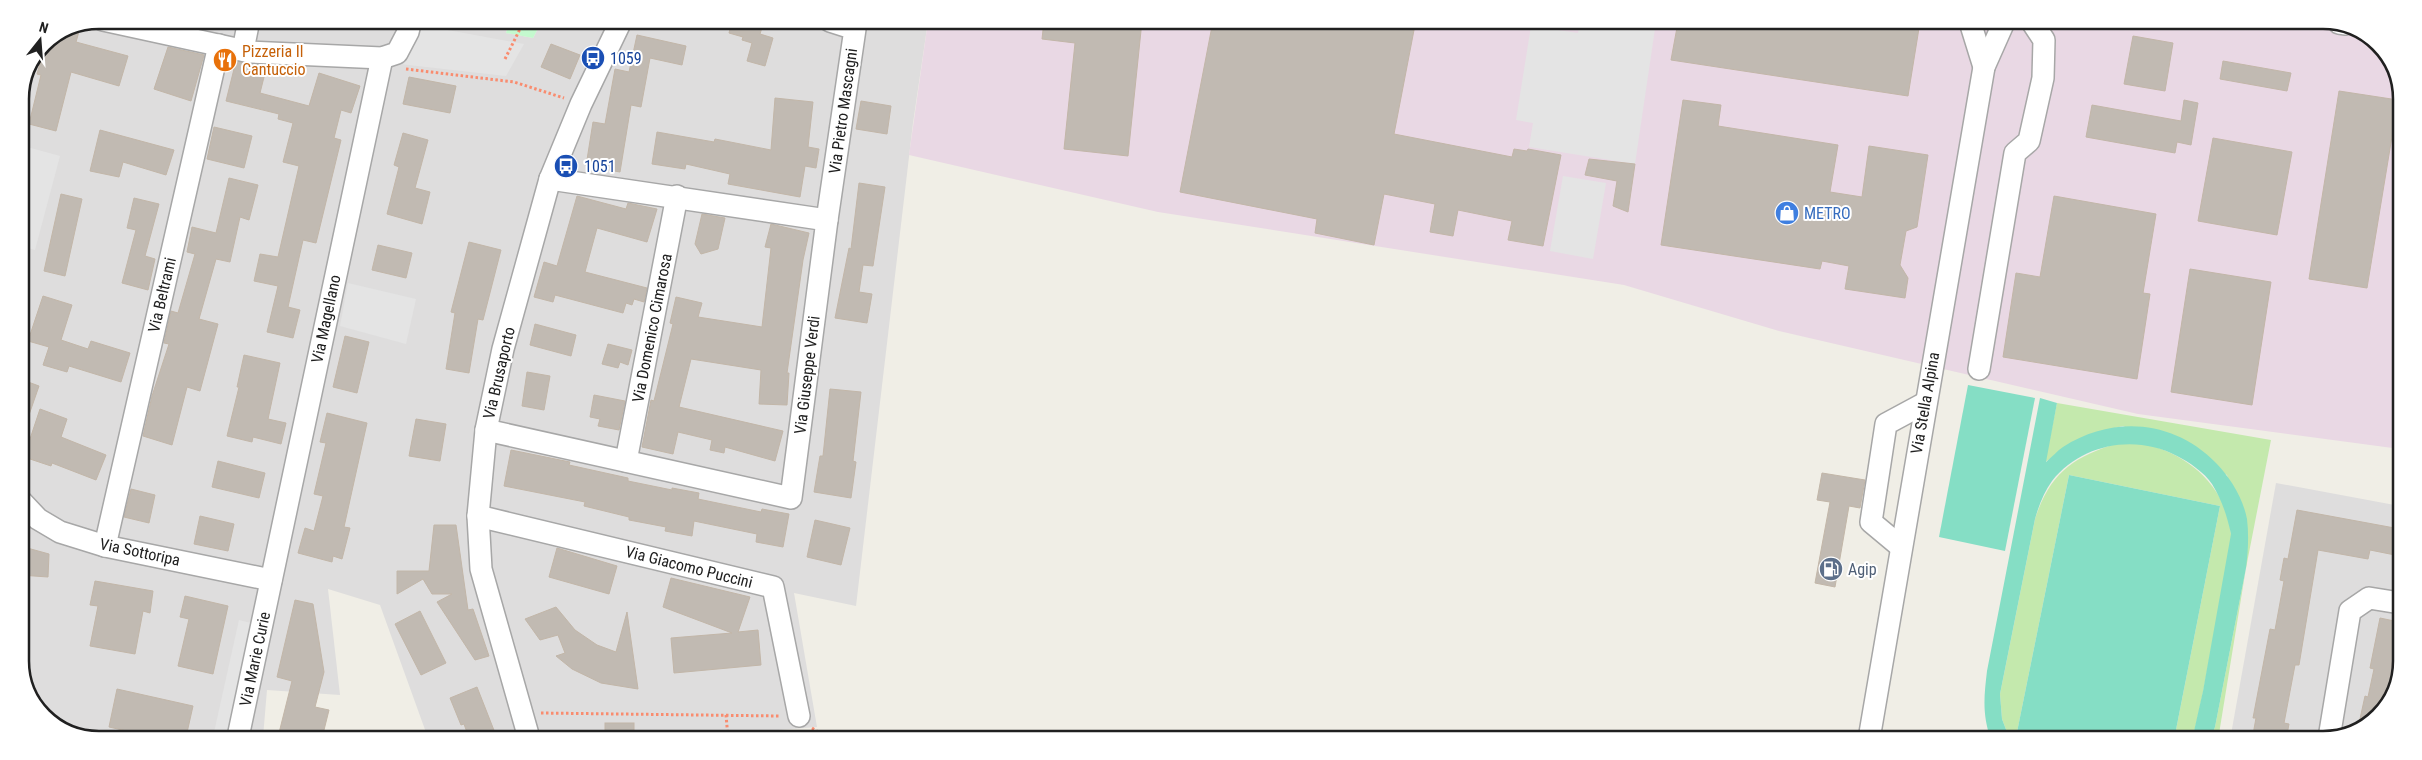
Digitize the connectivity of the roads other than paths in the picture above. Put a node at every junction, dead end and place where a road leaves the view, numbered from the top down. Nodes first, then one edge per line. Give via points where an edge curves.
1 (155, 29) edge
2 (247, 29) edge
3 (409, 29) edge
4 (617, 29) edge
5 (855, 29) edge
6 (1972, 29) edge
7 (2001, 29) edge
8 (2037, 29) edge
9 (219, 45) junction
10 (242, 50) junction
11 (382, 62) junction
12 (1984, 67) junction
13 (550, 178) junction
14 (677, 196) junction
15 (827, 220) junction
16 (1978, 369) dead end
17 (1925, 403) junction
18 (486, 430) junction
19 (626, 460) junction
20 (29, 510) edge
21 (478, 516) junction
22 (105, 546) junction
23 (1901, 547) junction
24 (271, 580) junction
25 (2393, 602) edge
26 (799, 716) road end
27 (2330, 730) edge
28 (239, 731) edge
29 (527, 731) edge
30 (1870, 731) edge

1 - 9 street
2 - 10 street
3 - 11 street via 397,53
4 - 13 street, Via Brusaporto
5 - 15 street, Via Pietro Mascagni
6 - 12 street, Via Stella Alpina
7 - 12 street, Via Stella Alpina
8 - 16 street via 2044,40 2043,78 2029,142 2015,153
9 - 10 street
9 - 22 street, Via Beltrami
10 - 11 street
11 - 24 street, Via Magellano
12 - 17 street, Via Stella Alpina
13 - 14 street
13 - 18 street, Via Brusaporto via 503,349
14 - 15 street
14 - 19 street, Via Domenico Cimarosa
15 - 19 street, Via Giuseppe Verdi via 791,498
17 - 23 street, Via Stella Alpina
17 - 23 street via 1886,424 1872,522
18 - 19 street, Via Giuseppe Verdi
18 - 21 street, Via Brusaporto
20 - 22 street, Via Sottoripa via 60,532
21 - 26 street, Via Giacomo Puccini via 772,587
21 - 29 street, Via Brusaporto via 481,569
22 - 24 street, Via Sottoripa
23 - 30 street, Via Stella Alpina
24 - 28 street, Via Marie Curie
25 - 27 street via 2369,598 2350,611

